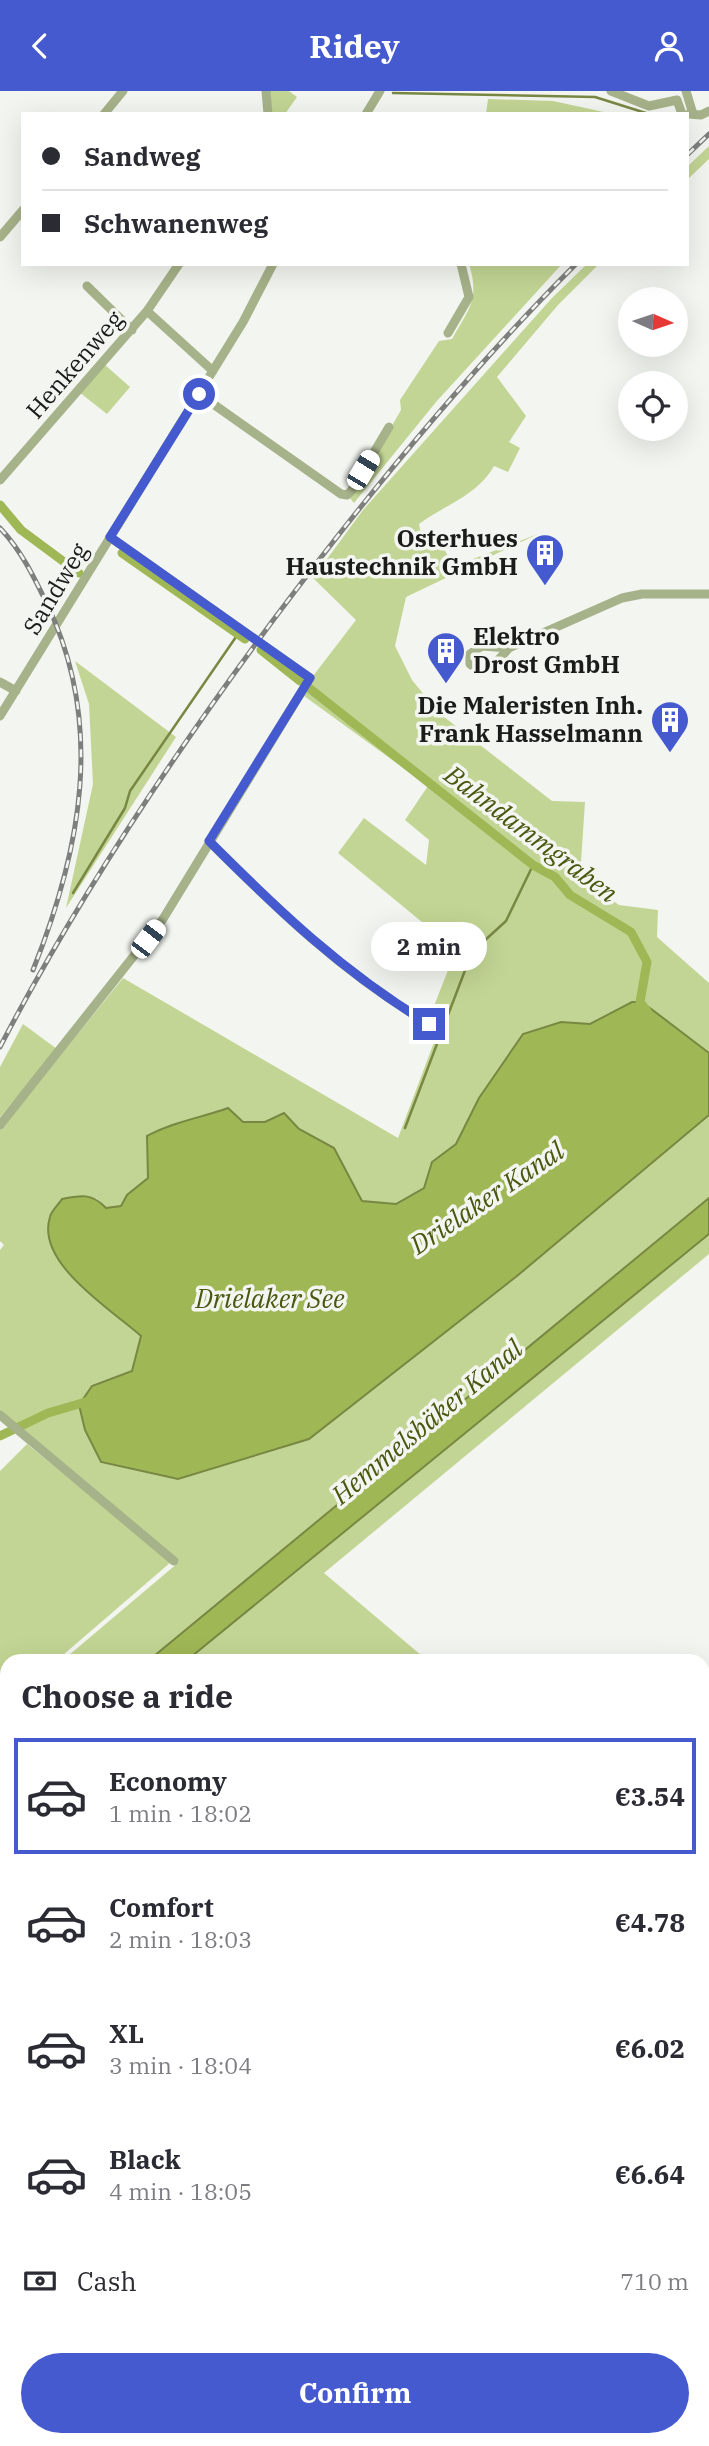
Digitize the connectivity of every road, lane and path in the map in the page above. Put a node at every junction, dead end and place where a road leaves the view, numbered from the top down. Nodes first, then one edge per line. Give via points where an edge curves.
1 (123, 91) edge
2 (266, 91) edge
3 (380, 91) edge
4 (611, 91) edge
5 (686, 93) edge
6 (677, 100) junction
7 (709, 111) edge
8 (106, 112) edge
9 (268, 112) edge
10 (367, 112) edge
11 (681, 112) edge
12 (691, 114) edge
13 (21, 212) edge
14 (0, 237) edge
15 (177, 266) edge
16 (272, 266) edge
17 (461, 266) edge
18 (87, 286) dead end
19 (147, 311) junction
20 (132, 330) junction
21 (448, 333) dead end
22 (213, 371) junction
23 (199, 394) junction
24 (389, 427) dead end
25 (0, 480) edge
26 (110, 537) junction
27 (709, 594) edge
28 (509, 648) dead end
29 (0, 682) edge
30 (16, 691) junction
31 (0, 716) edge
32 (209, 841) junction
33 (429, 1024) dead end
34 (0, 1125) edge
35 (4, 1418) edge
36 (174, 1561) dead end

1 - 8 street
2 - 9 street
3 - 10 street
4 - 6 street via 649,106
5 - 6 street
5 - 12 street
6 - 11 street
7 - 12 street
13 - 14 street
15 - 19 street
16 - 22 street, Sandweg
17 - 21 street via 469,297
18 - 20 street
19 - 20 street, Henkenweg
19 - 22 street, Henkenweg
20 - 25 street, Henkenweg
22 - 23 street, Sandweg
23 - 24 street via 346,495
23 - 26 street, Sandweg
26 - 30 street, Sandweg
26 - 32 street via 310,678
27 - 28 street via 622,598
29 - 30 street
30 - 31 street, Sandweg
32 - 33 street via 343,967
32 - 34 street via 163,919
35 - 36 street

